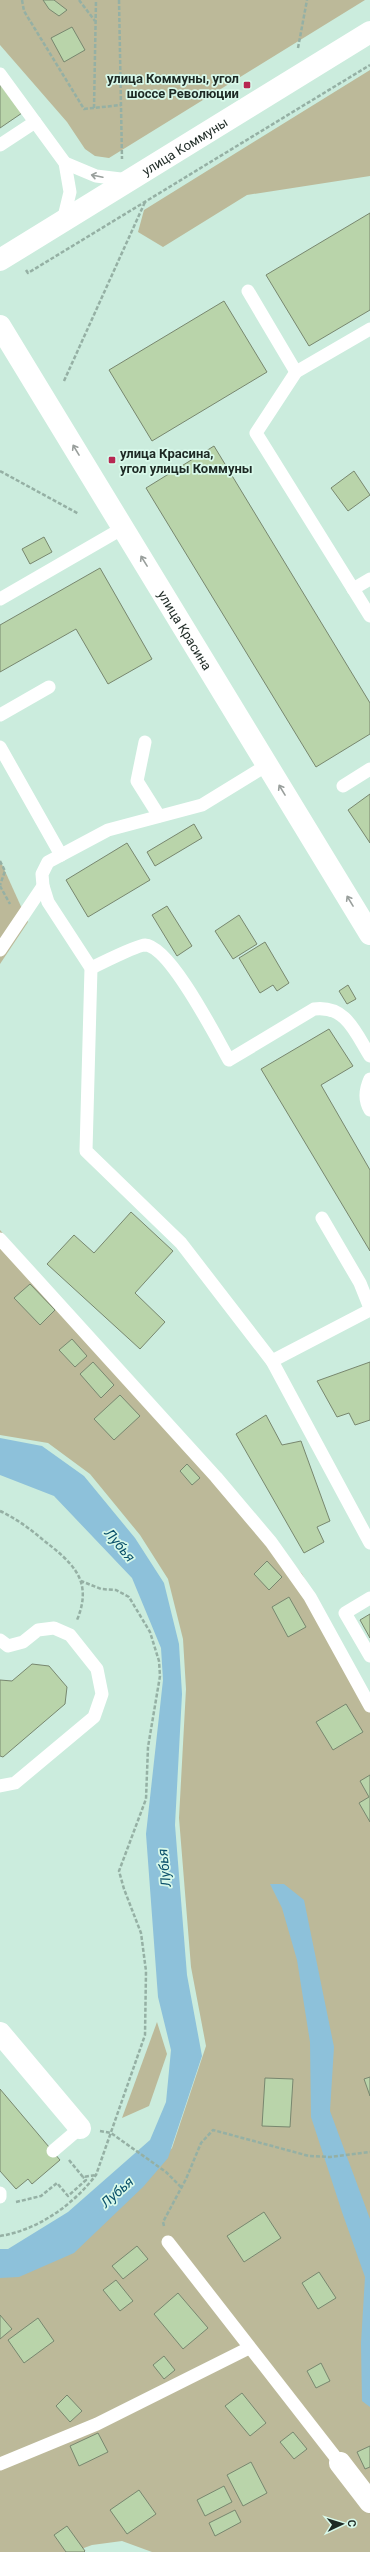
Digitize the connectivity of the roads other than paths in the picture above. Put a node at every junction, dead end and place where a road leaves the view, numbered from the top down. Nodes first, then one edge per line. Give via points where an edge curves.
1 (370, 32) edge
2 (0, 74) edge
3 (35, 122) junction
4 (2, 140) edge
5 (65, 163) junction
6 (130, 180) junction
7 (63, 221) junction
8 (0, 260) edge
9 (248, 291) dead end
10 (0, 326) edge
11 (370, 329) edge
12 (296, 372) junction
13 (123, 528) junction
14 (370, 579) edge
15 (353, 589) junction
16 (0, 599) edge
17 (370, 616) edge
18 (50, 687) dead end
19 (0, 715) edge
20 (145, 742) dead end
21 (0, 747) edge
22 (267, 764) junction
23 (370, 769) edge
24 (343, 786) dead end
25 (159, 816) junction
26 (60, 855) junction
27 (43, 886) junction
28 (370, 934) edge
29 (0, 950) edge
30 (91, 968) junction
31 (370, 1056) edge
32 (370, 1079) edge
33 (370, 1110) edge
34 (322, 1218) dead end
35 (0, 1239) edge
36 (370, 1309) edge
37 (272, 1362) junction
38 (370, 1543) edge
39 (370, 1598) edge
40 (0, 1640) edge
41 (370, 1656) edge
42 (370, 1706) edge
43 (0, 1786) edge
44 (1, 2036) edge
45 (80, 2128) joint
46 (55, 2149) road end
47 (0, 2193) edge
48 (0, 2197) edge
49 (168, 2242) road end
50 (249, 2348) junction
51 (340, 2463) joint
52 (0, 2464) edge
53 (370, 2502) edge

1 - 6 main road, улица Коммуны
2 - 3 lane
3 - 4 lane
3 - 5 lane
6 -> 5 lane via 96,176
5 - 7 lane via 70,192
6 - 7 main road, улица Коммуны
7 - 8 main road, улица Коммуны
9 - 12 lane
13 -> 10 main road, улица Красина
11 - 12 lane
12 - 15 lane via 256,433
13 - 16 lane
22 -> 13 main road, улица Красина
14 - 15 lane
15 - 17 lane
18 - 19 lane
20 - 25 lane via 137,780
21 - 26 lane
22 - 25 lane via 202,805
28 -> 22 main road, улица Красина
23 - 24 lane
25 - 26 lane via 108,830
26 - 27 lane via 48,862 42,874
27 - 29 lane
27 - 30 lane via 48,902
30 - 31 lane via 144,945 156,948 173,964 229,1060 314,1009 326,1008 339,1013 350,1022
30 - 37 lane via 86,1151 181,1243
32 - 33 lane via 366,1090 366,1103
34 - 36 lane via 360,1283
35 - 42 lane via 216,1477 271,1542 310,1597
36 - 37 lane
37 - 38 lane
39 - 41 lane via 345,1613
40 - 43 lane via 8,1646 23,1642 38,1630 54,1628 70,1635 97,1669 102,1694 94,1717 15,1783
44 - 45 main road
45 - 46 lane
47 - 48 lane
49 - 50 lane
50 - 51 lane
50 - 52 lane via 97,2424
51 - 53 main road

